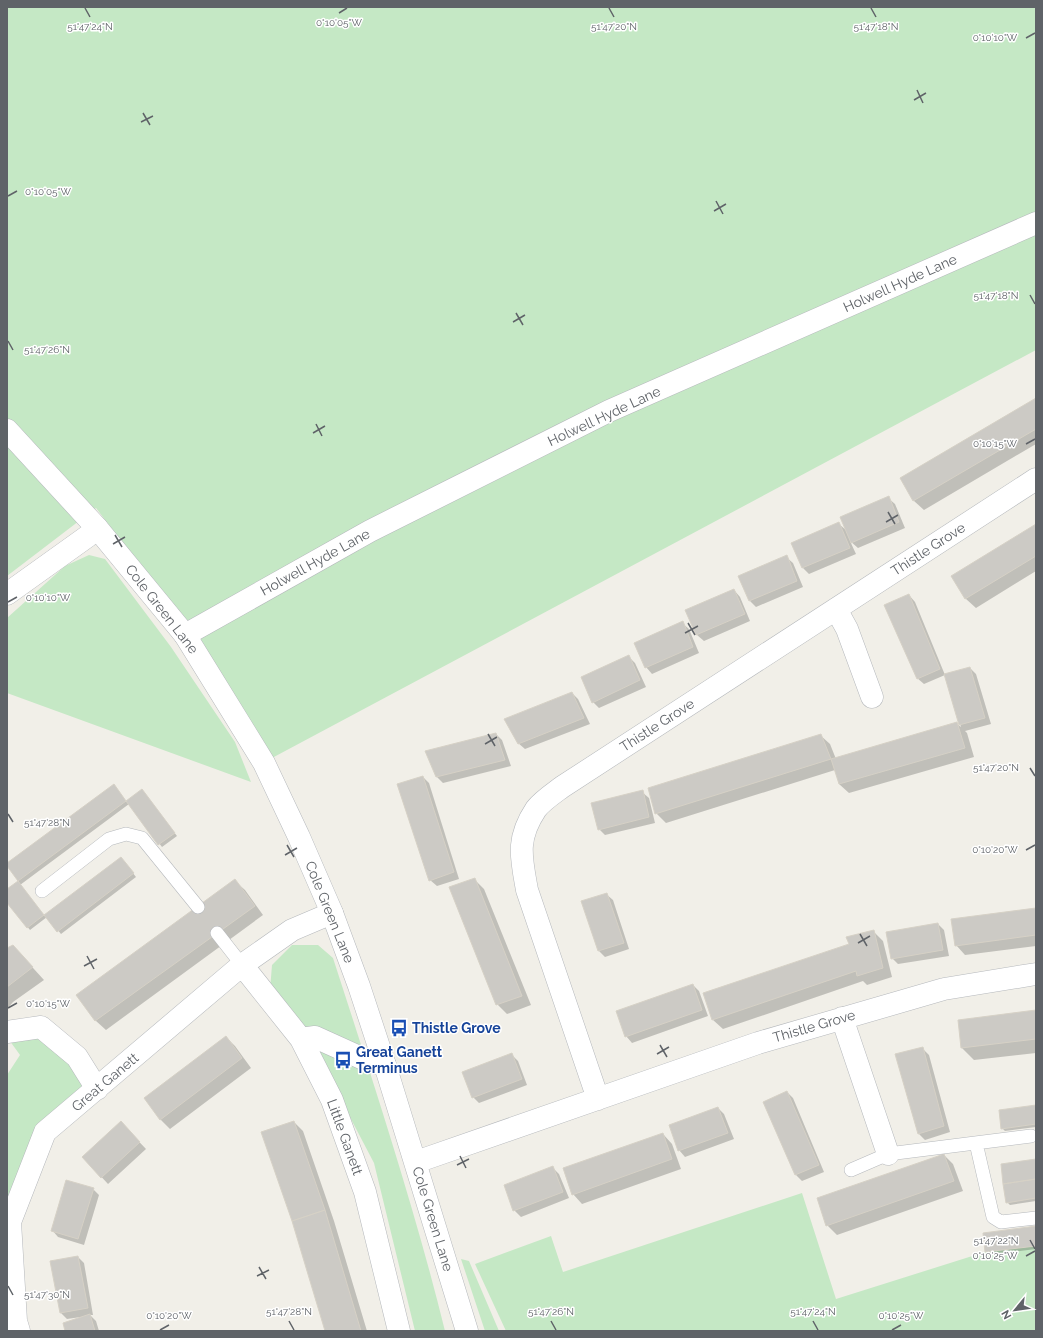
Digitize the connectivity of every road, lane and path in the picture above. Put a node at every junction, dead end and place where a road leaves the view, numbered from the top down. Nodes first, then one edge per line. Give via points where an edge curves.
1 (1036, 223) edge
2 (7, 430) edge
3 (1036, 479) edge
4 (97, 528) junction
5 (7, 594) edge
6 (836, 609) junction
7 (185, 635) junction
8 (872, 697) dead end
9 (42, 891) dead end
10 (198, 907) dead end
11 (332, 913) junction
12 (217, 933) dead end
13 (242, 965) junction
14 (1036, 974) edge
15 (842, 1018) junction
16 (7, 1032) edge
17 (301, 1039) junction
18 (385, 1065) junction
19 (97, 1089) junction
20 (598, 1099) junction
21 (1031, 1136) dead end
22 (976, 1143) junction
23 (888, 1154) junction
24 (416, 1162) junction
25 (851, 1170) dead end
26 (1036, 1218) edge
27 (14, 1325) edge
28 (399, 1331) edge
29 (467, 1331) edge

1 - 7 street, Holwell Hyde Lane via 609,411 370,531
2 - 4 street, Cole Green Lane
3 - 6 street, Thistle Grove
4 - 5 street
4 - 7 street, Cole Green Lane
6 - 8 street via 847,629
6 - 20 street, Thistle Grove via 562,786 537,808 522,836 521,858 527,890
7 - 11 street, Cole Green Lane via 264,763
9 - 10 lane via 109,839 126,834 142,838
11 - 13 street, Great Ganett via 292,930
11 - 18 street, Cole Green Lane via 360,986
12 - 13 lane
13 - 17 street, Little Ganett
13 - 19 street, Great Ganett
14 - 15 street, Thistle Grove via 944,989
15 - 20 street, Thistle Grove via 758,1043
15 - 23 street
16 - 19 street via 41,1027 77,1057
17 - 18 street via 315,1038 368,1061
17 - 28 street, Little Ganett via 332,1100 365,1192
18 - 24 street, Cole Green Lane
19 - 27 street, Great Ganett via 45,1132 10,1222
20 - 24 street, Thistle Grove
21 - 22 lane
22 - 23 lane
22 - 26 lane via 993,1217 1001,1222
23 - 25 lane
24 - 29 street, Cole Green Lane

